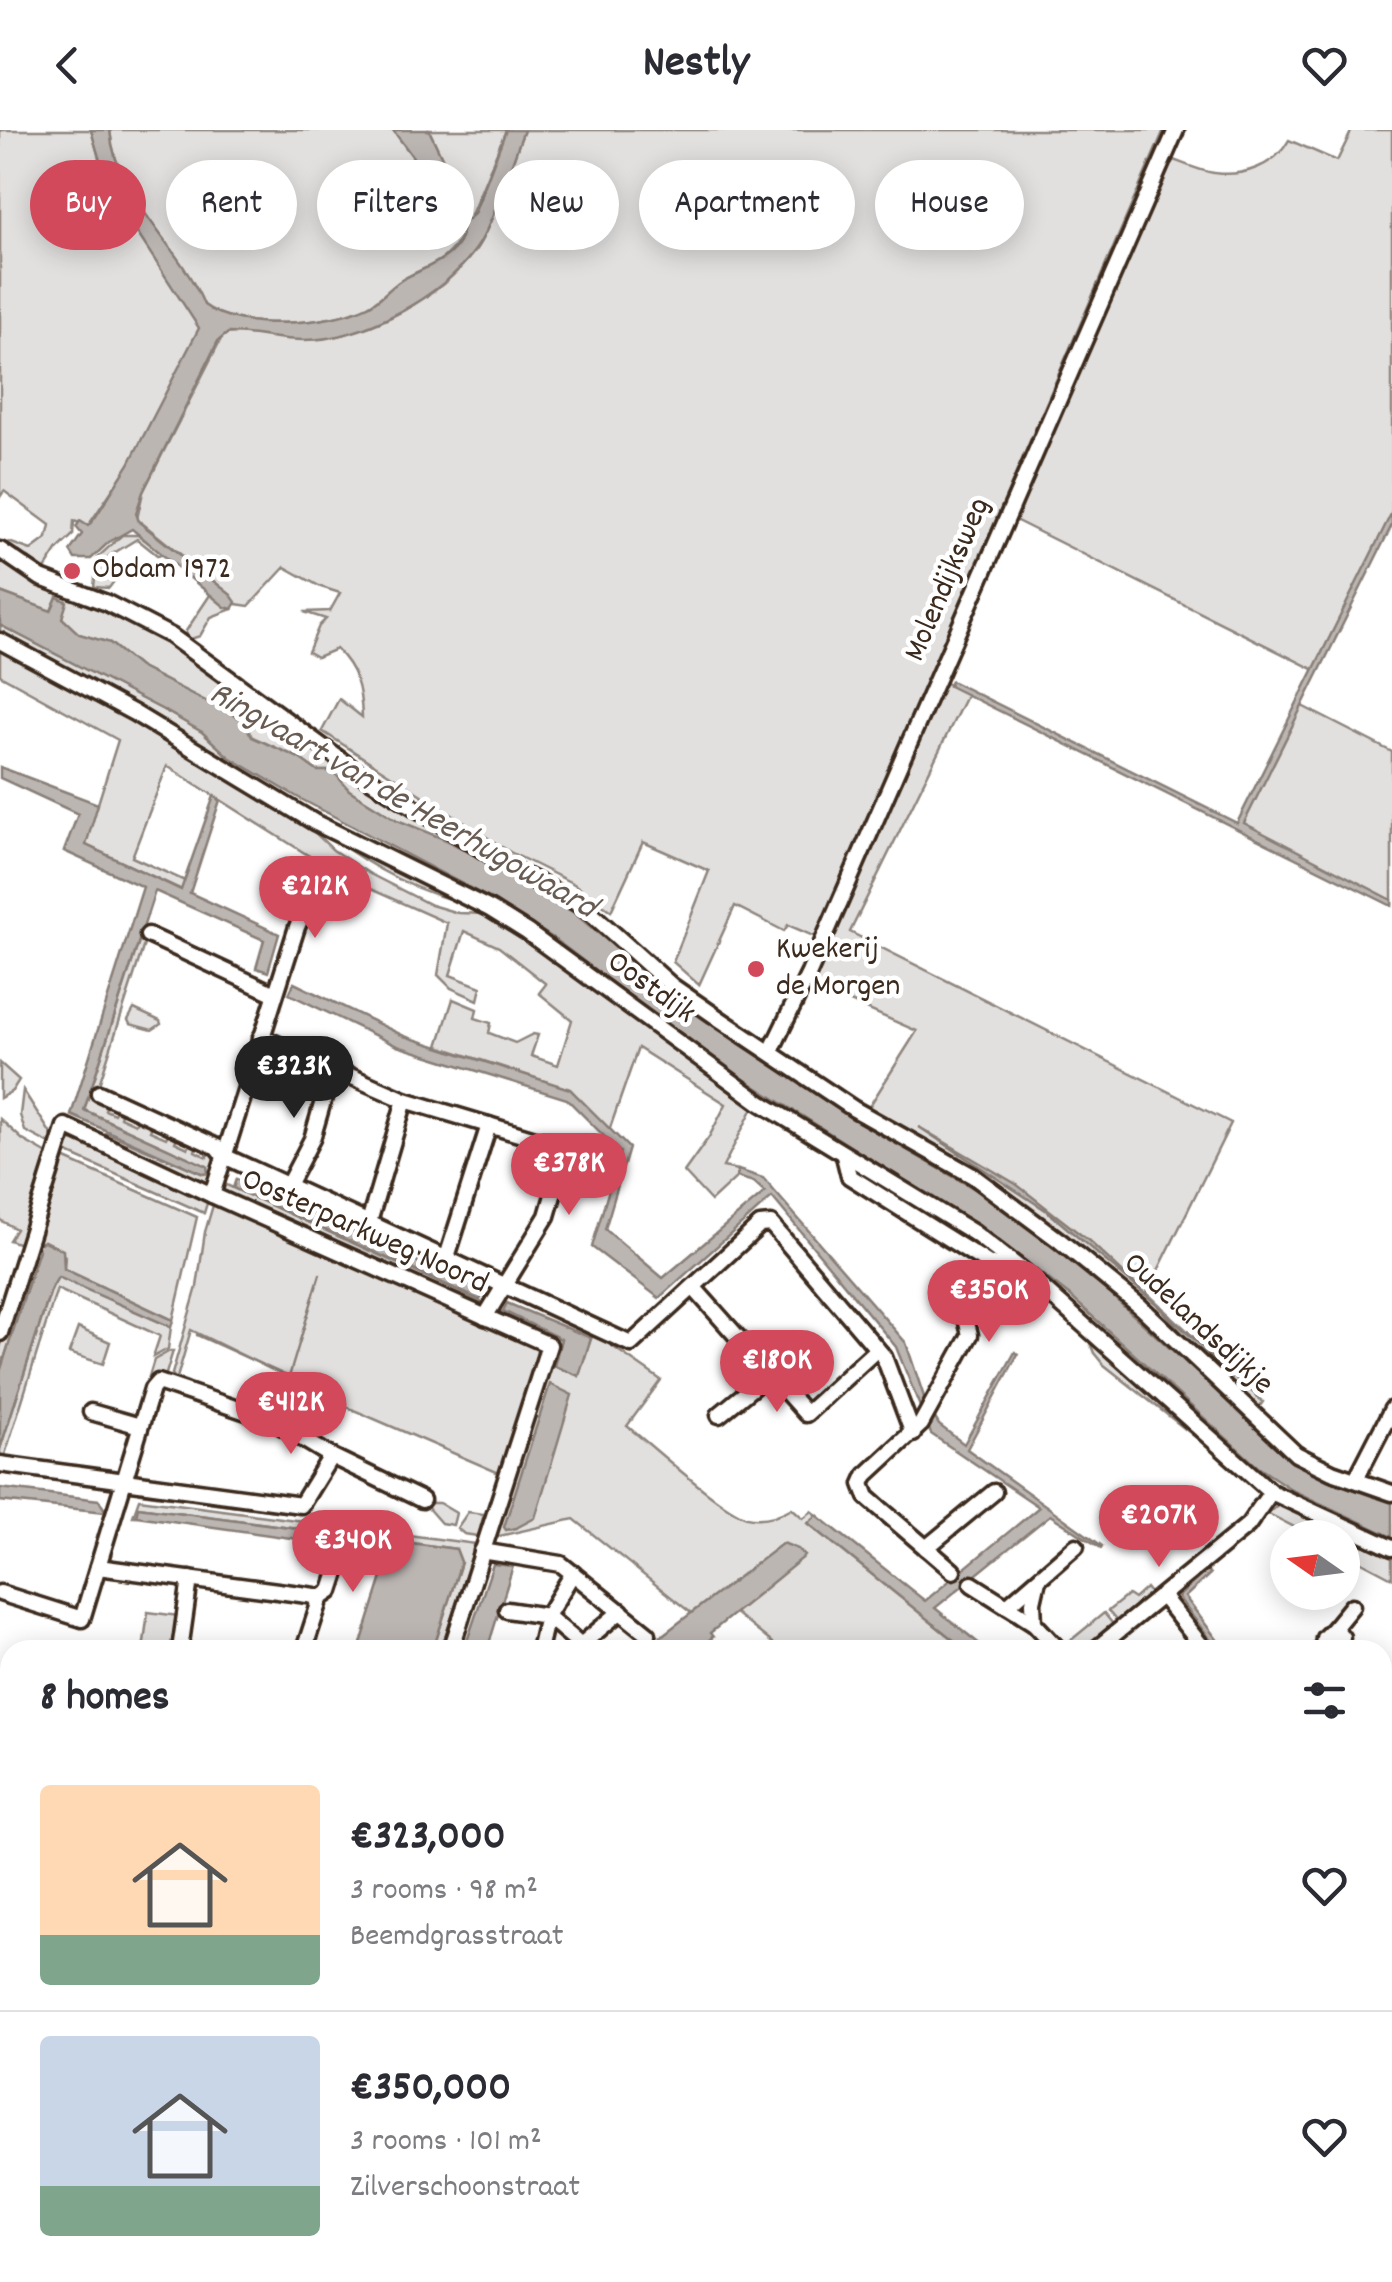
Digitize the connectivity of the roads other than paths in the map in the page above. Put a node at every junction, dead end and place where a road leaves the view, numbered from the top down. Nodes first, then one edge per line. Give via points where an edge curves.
1 (1176, 130) edge
2 (0, 550) edge
3 (0, 641) edge
4 (322, 874) dead end
5 (295, 878) dead end
6 (314, 890) junction
7 (148, 935) dead end
8 (274, 994) junction
9 (262, 1036) junction
10 (771, 1052) junction
11 (332, 1070) junction
12 (99, 1093) dead end
13 (406, 1100) junction
14 (488, 1125) junction
15 (224, 1156) junction
16 (844, 1156) junction
17 (288, 1185) junction
18 (212, 1195) junction
19 (369, 1222) junction
20 (447, 1257) junction
21 (989, 1264) junction
22 (1021, 1269) junction
23 (506, 1284) junction
24 (694, 1288) junction
25 (485, 1318) junction
26 (0, 1333) edge
27 (878, 1349) junction
28 (770, 1373) junction
29 (1392, 1409) edge
30 (90, 1412) dead end
31 (719, 1415) dead end
32 (140, 1426) junction
33 (917, 1429) junction
34 (331, 1456) junction
35 (0, 1464) edge
36 (1356, 1479) junction
37 (124, 1481) junction
38 (994, 1492) dead end
39 (1271, 1492) junction
40 (1392, 1493) edge
41 (422, 1500) dead end
42 (1076, 1546) dead end
43 (926, 1548) junction
44 (1392, 1548) edge
45 (489, 1551) junction
46 (342, 1557) dead end
47 (98, 1566) junction
48 (953, 1571) dead end
49 (573, 1573) junction
50 (190, 1579) junction
51 (1038, 1579) junction
52 (972, 1584) dead end
53 (0, 1593) edge
54 (1162, 1596) junction
55 (318, 1600) junction
56 (1007, 1606) junction
57 (507, 1610) dead end
58 (1349, 1610) edge
59 (621, 1611) junction
60 (547, 1616) junction
61 (1034, 1623) junction
62 (648, 1634) dead end
63 (181, 1640) edge
64 (307, 1640) edge
65 (455, 1640) edge
66 (541, 1640) edge
67 (571, 1640) edge
68 (586, 1640) edge
69 (1050, 1640) edge
70 (1107, 1640) edge
71 (1197, 1640) edge
72 (1338, 1640) edge

1 - 10 street, Molendijksweg
2 - 10 street, Oudelandsdijkje via 40,578 107,602 171,636 353,768 584,907 672,986
3 - 16 street, Oostdijk via 314,822 490,909
4 - 6 street
5 - 6 street
6 - 8 street
7 - 8 street
8 - 9 street
9 - 11 street
9 - 15 street
10 - 36 street, Oudelandsdijkje via 1008,1200 1105,1276 1296,1454
11 - 13 street
11 - 17 street via 312,1139
12 - 15 street
13 - 14 street
13 - 19 street
14 - 20 street
14 - 23 street via 562,1147 565,1154 546,1216
15 - 17 street
15 - 18 street
16 - 21 street, Oostdijk via 849,1176
16 - 22 street, Oostdijk
17 - 19 street
18 - 25 street, Oosterparkweg Noord
18 - 26 street, Oosterparkweg Noord via 65,1126
19 - 20 street
20 - 23 street
21 - 22 street
21 - 33 street via 961,1298 970,1335
22 - 39 street, Oostdijk
23 - 24 street via 632,1344
23 - 25 street
24 - 27 street via 760,1225 771,1224
24 - 28 street
25 - 45 street, Oosterparkweg Noord via 549,1345
27 - 28 street via 806,1414
27 - 33 street
28 - 31 street
29 - 36 street
30 - 32 street
32 - 34 street via 153,1386 161,1382 274,1421
32 - 37 street
33 - 43 street via 866,1475 862,1489
34 - 37 street via 301,1505
34 - 41 street
35 - 37 street
36 - 40 street, Oudelandsdijkje
37 - 47 street
38 - 43 street
39 - 44 street, Oostdijk
39 - 54 street via 1248,1526
42 - 51 street
43 - 48 street
45 - 49 street via 561,1564
45 - 65 street, Oosterparkweg Noord
46 - 55 street via 332,1590
47 - 50 street
47 - 53 street via 82,1620
49 - 59 street
49 - 60 street
50 - 55 street
50 - 63 street
51 - 56 street
51 - 61 street
52 - 56 street
54 - 70 street
54 - 71 street
55 - 64 street
56 - 61 street
57 - 60 street
58 - 72 street via 1334,1628
59 - 62 street
59 - 68 street
60 - 66 street
60 - 67 street
61 - 69 street

